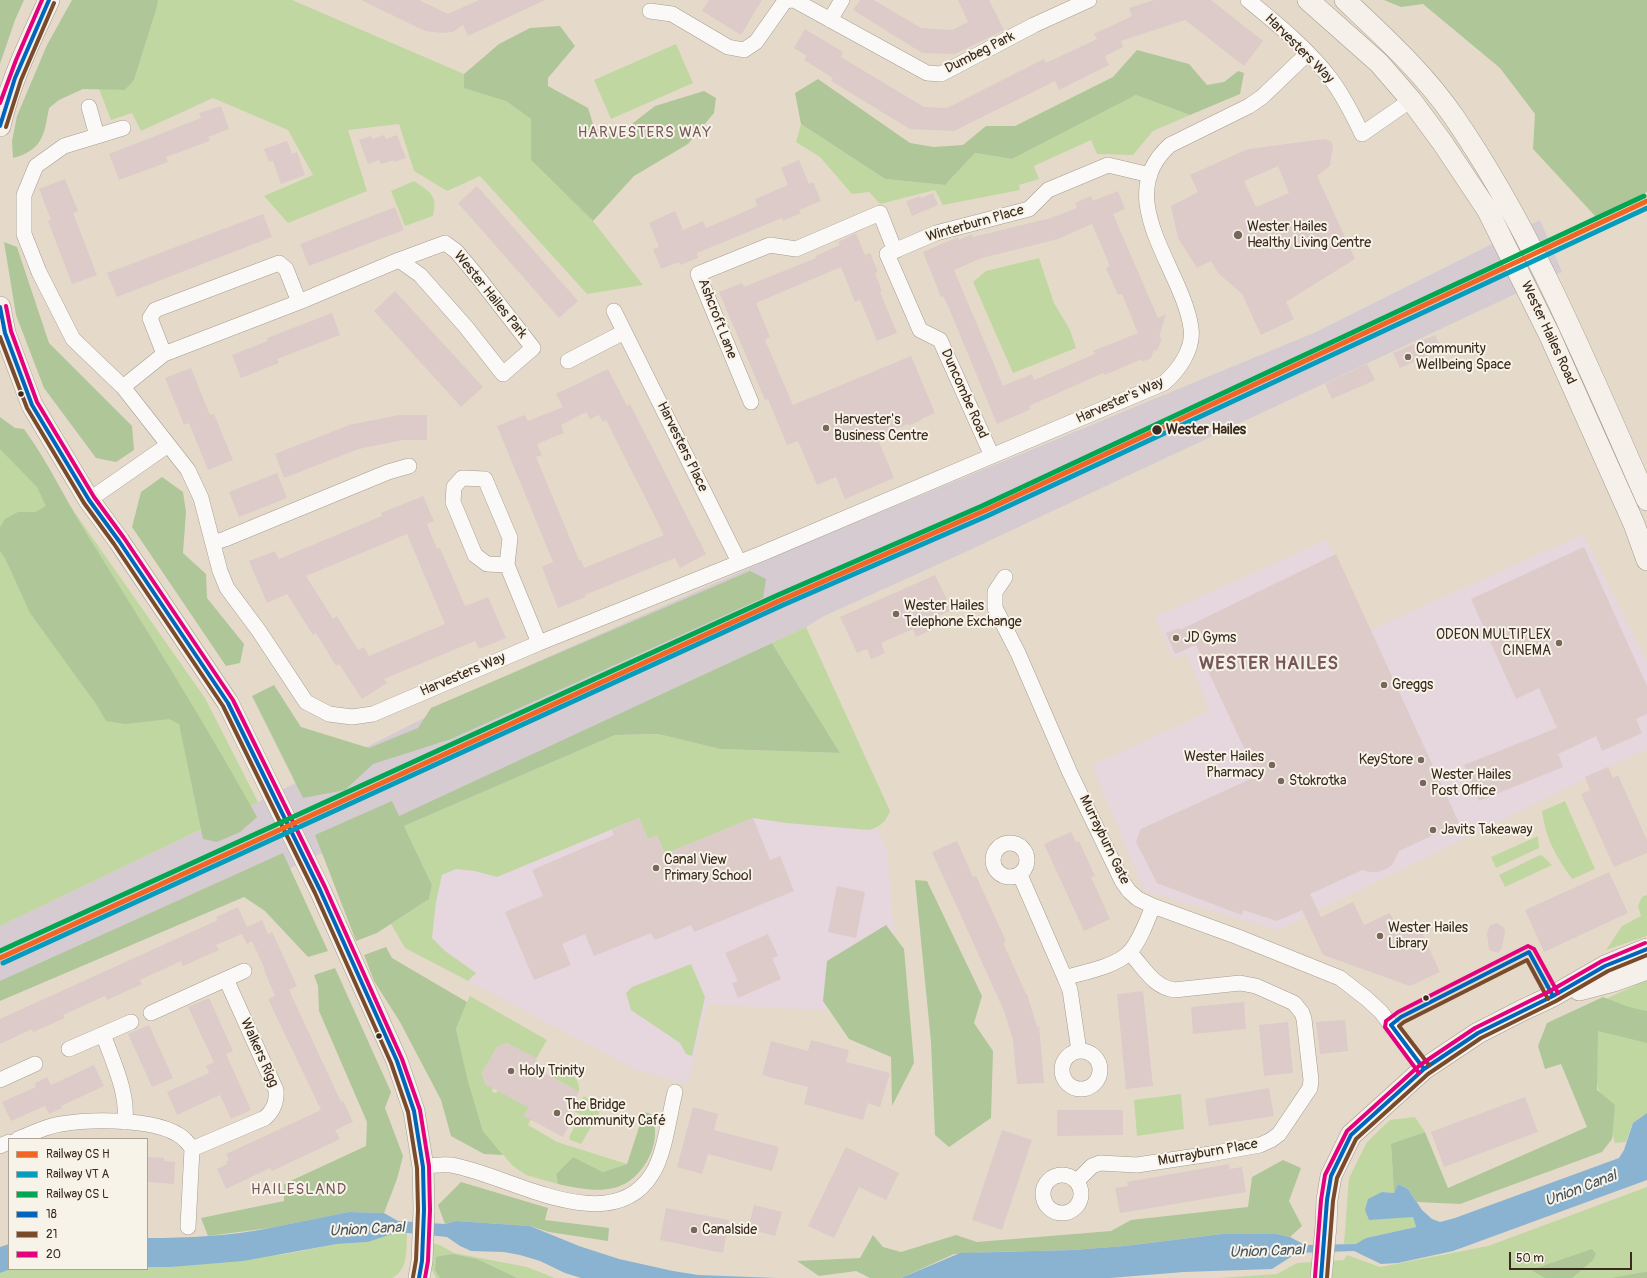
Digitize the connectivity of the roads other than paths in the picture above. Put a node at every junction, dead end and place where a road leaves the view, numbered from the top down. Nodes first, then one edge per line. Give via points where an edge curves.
1 (49, 0) edge
2 (792, 0) edge
3 (842, 0) edge
4 (1089, 0) edge
5 (1248, 0) edge
6 (1308, 0) edge
7 (1345, 0) edge
8 (650, 11) dead end
9 (830, 20) junction
10 (1307, 54) junction
11 (1430, 86) junction
12 (1411, 100) junction
13 (89, 106) dead end
14 (0, 126) edge
15 (123, 128) dead end
16 (97, 136) junction
17 (1150, 175) junction
18 (891, 253) junction
19 (399, 260) junction
20 (299, 302) junction
21 (0, 307) edge
22 (614, 311) dead end
23 (624, 332) junction
24 (164, 354) junction
25 (568, 361) dead end
26 (123, 387) junction
27 (751, 402) dead end
28 (168, 445) junction
29 (992, 456) junction
30 (409, 466) dead end
31 (89, 500) junction
32 (1647, 500) edge
33 (792, 540) joint
34 (213, 542) junction
35 (1647, 560) edge
36 (739, 562) junction
37 (507, 565) junction
38 (1005, 577) dead end
39 (539, 643) junction
40 (1020, 875) dead end
41 (1153, 906) junction
42 (1647, 949) edge
43 (1129, 952) junction
44 (1647, 969) edge
45 (244, 971) dead end
46 (1065, 978) junction
47 (226, 979) junction
48 (1553, 996) junction
49 (151, 1013) dead end
50 (131, 1022) dead end
51 (103, 1034) junction
52 (70, 1049) dead end
53 (1079, 1051) dead end
54 (35, 1064) dead end
55 (1424, 1069) junction
56 (0, 1080) edge
57 (675, 1092) dead end
58 (125, 1122) junction
59 (21, 1138) edge
60 (192, 1150) junction
61 (424, 1167) junction
62 (1077, 1181) dead end
63 (188, 1227) dead end
64 (420, 1269) edge
65 (1321, 1277) edge

1 - 14 street via 26,49 5,103
2 - 8 street, Dumbeg Park via 784,1 756,42 744,50 728,47 672,14
2 - 9 street, Dumbeg Park
3 - 9 street
4 - 9 street, Dumbeg Park via 1034,25 941,74 926,73
5 - 10 street, Harvesters Way
6 - 12 street, Wester Hailes Road via 1379,63
7 - 11 street, Wester Hailes Road
10 - 12 street, Harvesters Way via 1330,78 1348,105 1362,134
10 - 17 street, Harvester's Way via 1249,106 1170,145 1162,152
11 - 12 street
11 - 32 street, Wester Hailes Road via 1454,116 1508,203 1570,327
12 - 35 street, Wester Hailes Road via 1488,211 1553,343 1634,524
13 - 16 street
15 - 16 street
16 - 26 street via 64,146 36,166 24,195 24,234 39,272 72,339
17 - 18 street, Winterburn Place via 1108,165 1048,190 1029,209 936,234
17 - 29 street, Harvester's Way via 1147,208 1151,224 1186,308 1191,329 1189,346 1183,361 1175,374 1164,383
18 - 27 street, Ashcroft Lane via 880,213 796,248 770,245 698,274
18 - 29 street, Duncombe Road via 920,330 940,340
19 - 19 street, Wester Hailes Park via 445,243 456,251 477,276 533,348 503,374 420,275
19 - 20 street, Wester Hailes Park
20 - 24 street, Wester Hailes Park
20 - 24 street via 286,269 279,263 155,310 150,318
21 - 31 street via 5,333 32,405
22 - 23 street, Harvesters Place
23 - 25 street
23 - 36 street, Harvesters Place
24 - 26 street, Wester Hailes Park
26 - 28 street
28 - 31 street
28 - 34 street via 188,470 201,498
29 - 33 street, Harvester's Way
30 - 34 street via 390,478
31 - 61 street via 228,704 320,890 397,1061 414,1111
33 - 36 street, Harvesters Way
34 - 39 street, Harvesters Way via 227,588 306,702 329,714 352,717 373,714
36 - 39 street, Harvesters Way
37 - 37 street via 510,538 485,479 462,478 454,486 453,502 475,555 487,564
37 - 39 street
38 - 41 street, Murrayburn Gate via 995,592 995,608 1122,881 1129,892
40 - 46 street
41 - 43 street
41 - 55 street, Murrayburn Gate via 1340,978 1381,1012
42 - 48 street via 1605,966
43 - 46 street via 1111,963
43 - 62 street, Murrayburn Place via 1155,983 1164,988 1174,990 1240,983 1256,986 1294,1003 1304,1019 1310,1088 1279,1134 1260,1145 1137,1165 1100,1163 1092,1166
44 - 48 street via 1616,980
45 - 47 street
46 - 53 street via 1070,990
47 - 49 street
47 - 60 street, Walkers Rigg via 276,1090 277,1098 271,1113 264,1118
48 - 55 street via 1478,1033
50 - 51 street
51 - 52 street
51 - 58 street via 121,1085
54 - 56 street
55 - 65 street via 1351,1135 1331,1176
57 - 61 street via 658,1164 641,1188 618,1200 598,1204 572,1202 532,1192 463,1168 442,1164
58 - 59 street via 92,1120 59,1124
58 - 60 street via 166,1129 187,1141
60 - 63 street
61 - 64 street

